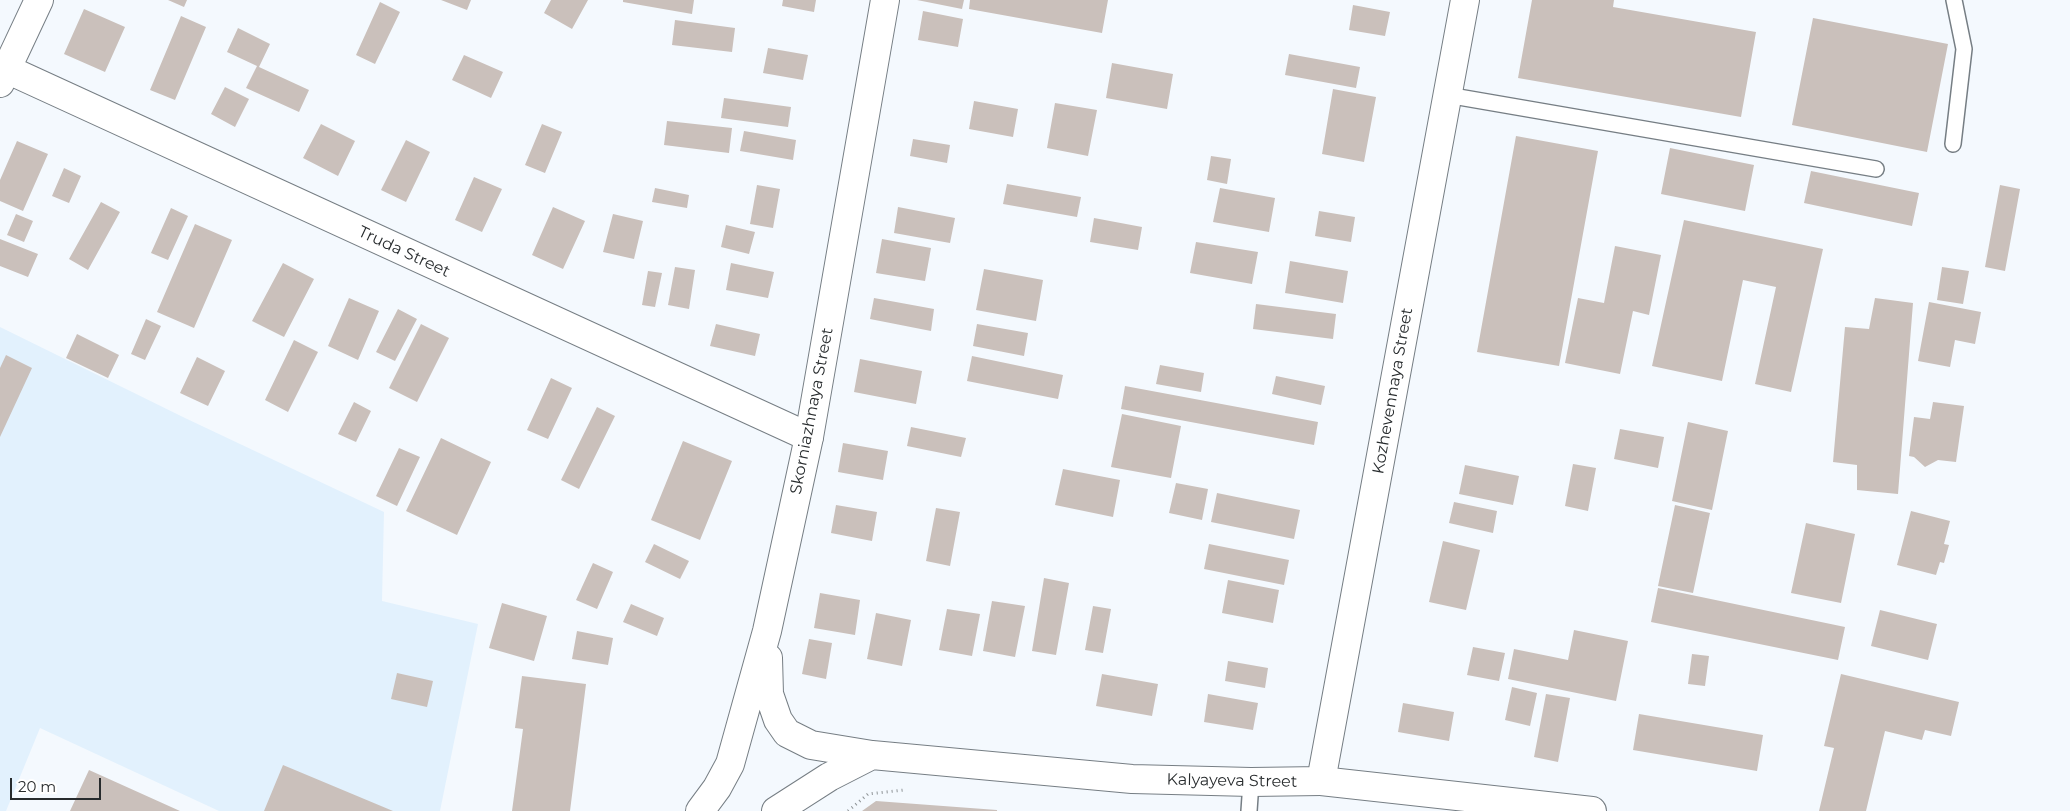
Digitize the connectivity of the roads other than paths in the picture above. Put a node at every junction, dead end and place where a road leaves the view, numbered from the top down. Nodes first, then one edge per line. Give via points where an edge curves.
1 (39, 0) edge
2 (885, 0) edge
3 (1465, 0) edge
4 (1954, 0) edge
5 (2, 73) edge
6 (1447, 94) junction
7 (1953, 144) dead end
8 (1876, 169) dead end
9 (809, 437) junction
10 (767, 631) junction
11 (872, 755) junction
12 (1321, 781) junction
13 (1250, 782) junction
14 (700, 811) edge
15 (776, 811) edge
16 (1249, 811) edge
17 (1592, 811) edge

1 - 5 main road
2 - 9 main road, Skorniazhnaya Street
3 - 6 main road, Kozhevennaya Street
4 - 7 lane via 1964,49
5 - 9 main road, Truda Street
6 - 8 lane
6 - 12 main road, Kozhevennaya Street
9 - 10 main road, Skorniazhnaya Street
10 - 11 main road, Kalyayeva Street via 769,694 778,720 787,733 812,745
10 - 14 main road, Skorniazhnaya Street via 730,764
11 - 13 main road, Kalyayeva Street via 1132,780
11 - 15 main road via 828,777
12 - 13 main road, Kalyayeva Street
12 - 17 main road, Kalyayeva Street
13 - 16 lane

